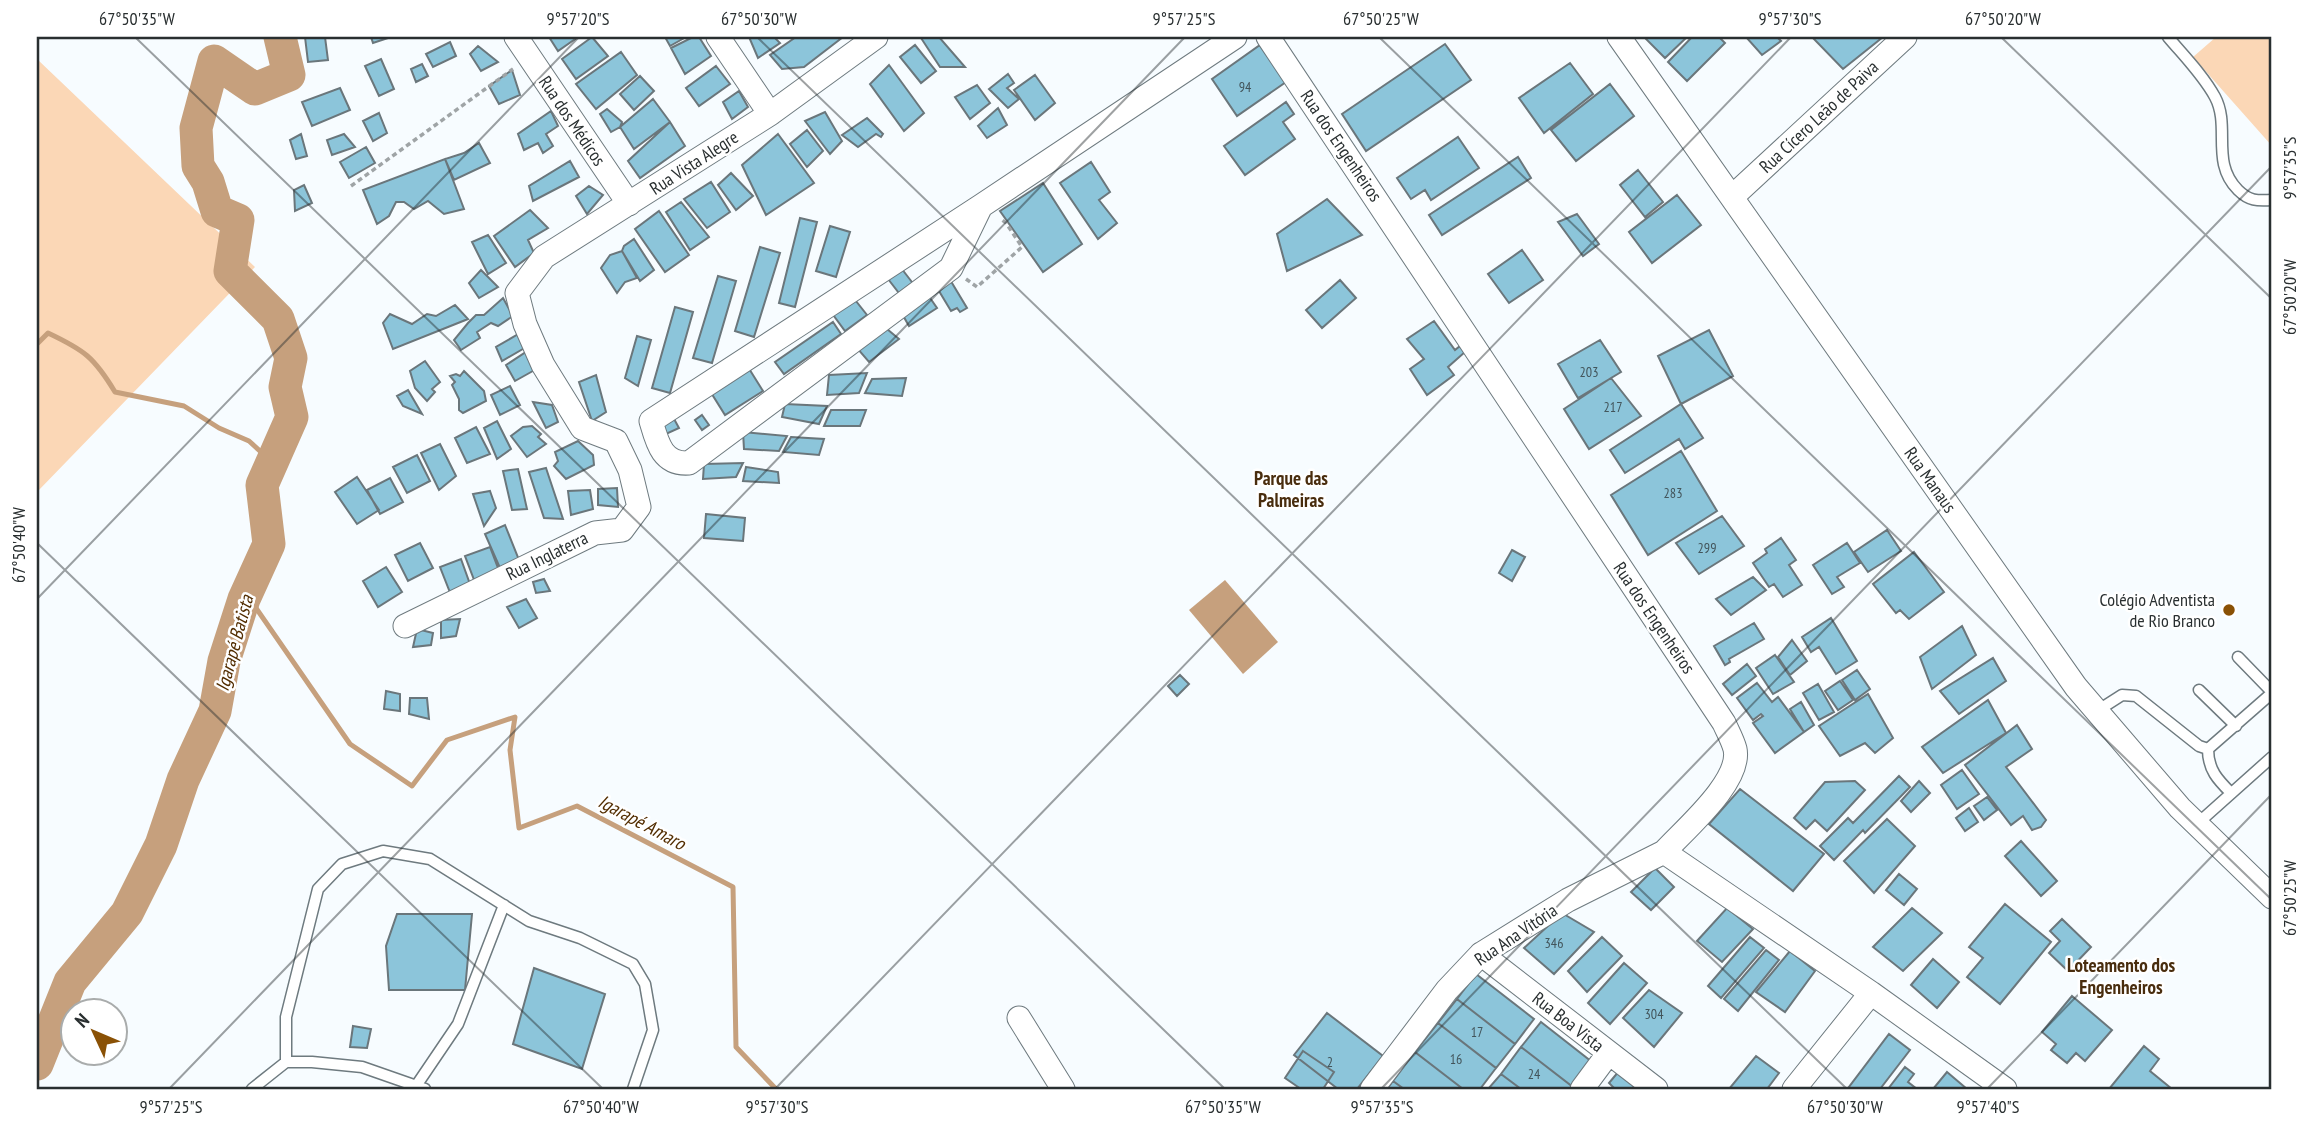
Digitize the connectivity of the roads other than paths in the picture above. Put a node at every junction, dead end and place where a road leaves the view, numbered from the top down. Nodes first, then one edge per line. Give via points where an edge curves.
1 (516, 37) edge
2 (718, 37) edge
3 (876, 37) edge
4 (1235, 37) edge
5 (1268, 37) edge
6 (1619, 37) edge
7 (1905, 37) edge
8 (2168, 37) edge
9 (770, 114) junction
10 (1732, 197) junction
11 (2272, 200) edge
12 (629, 204) junction
13 (981, 206) junction
14 (517, 293) joint
15 (405, 626) dead end
16 (2238, 657) dead end
17 (2199, 690) dead end
18 (2272, 693) edge
19 (2097, 711) junction
20 (2236, 726) junction
21 (2208, 749) junction
22 (2272, 757) edge
23 (2231, 793) junction
24 (2197, 824) junction
25 (1664, 852) junction
26 (2272, 897) edge
27 (504, 905) junction
28 (1480, 954) junction
29 (1871, 993) junction
30 (1019, 1018) dead end
31 (1608, 1054) junction
32 (286, 1062) junction
33 (420, 1088) edge
34 (252, 1089) edge
35 (633, 1089) edge
36 (1063, 1089) edge
37 (1372, 1089) edge
38 (1582, 1089) edge
39 (1656, 1089) edge
40 (1794, 1089) edge
41 (2004, 1089) edge

1 - 12 street, Rua dos Médicos
2 - 9 street
3 - 9 street, Rua Vista Alegre
4 - 13 street
5 - 25 street, Rua dos Engenheiros via 1724,723 1735,750 1731,774 1723,789
6 - 10 street, Rua Manaus
7 - 10 street, Rua Cícero Leão de Paiva
8 - 11 lane via 2216,98 2227,177 2254,201
9 - 12 street, Rua Vista Alegre
10 - 19 street, Rua Manaus
12 - 14 street, Rua Vista Alegre via 544,257
13 - 13 street via 651,421 657,446 673,461 689,463 951,268
14 - 15 street, Rua Inglaterra via 543,365 582,428 616,441 639,507 622,530 595,533
16 - 18 lane
17 - 20 lane
18 - 20 lane
19 - 21 lane via 2122,695 2136,696
19 - 24 street, Rua Manaus
20 - 21 lane
21 - 23 lane via 2213,774
22 - 23 lane
23 - 24 lane
24 - 26 street, Rua Manaus
25 - 28 street, Rua Ana Vitória via 1568,900
25 - 29 street
27 - 32 lane via 430,859 383,851 342,864 318,889 286,1017
27 - 33 lane via 458,1024
27 - 35 lane via 529,921 580,938 633,964 645,984 653,1030
28 - 31 street, Rua Boa Vista
28 - 37 street, Rua Ana Vitória
29 - 40 street
29 - 41 street
30 - 36 street
31 - 38 street
31 - 39 street, Rua Boa Vista
32 - 33 lane via 362,1067
32 - 34 lane

